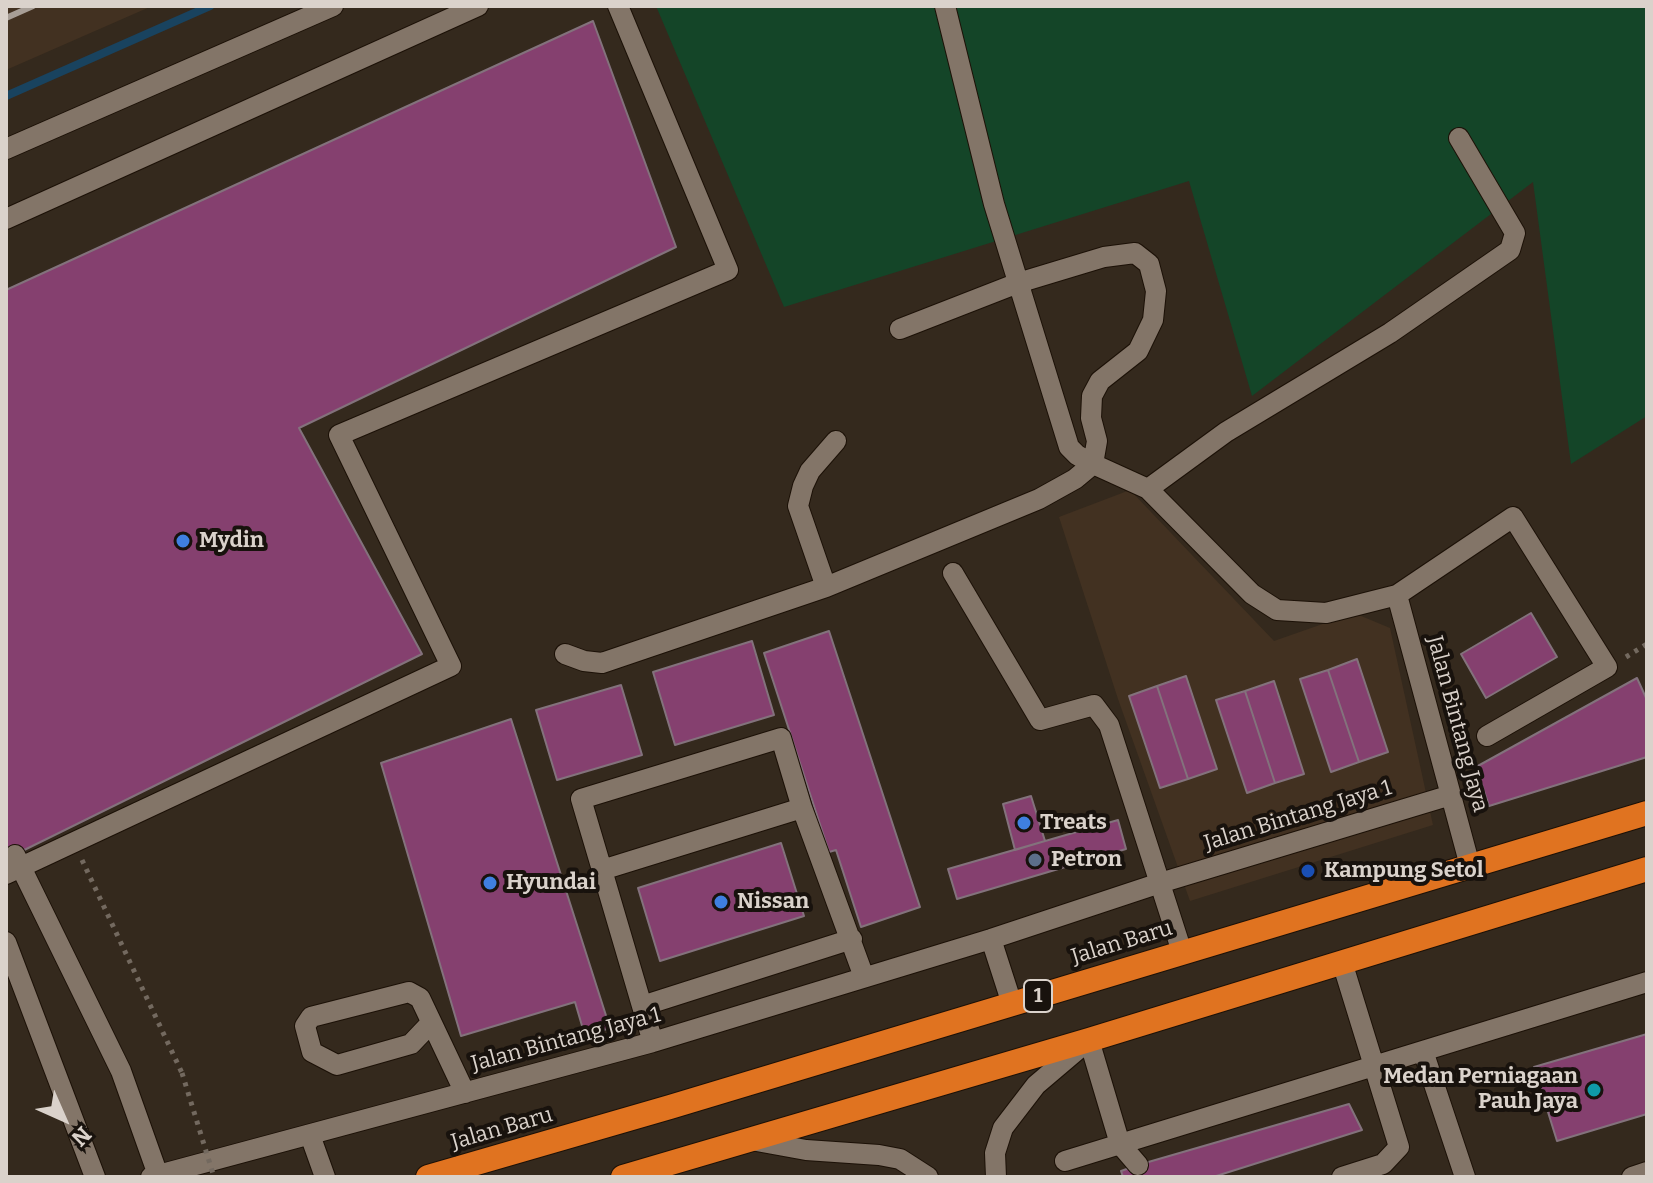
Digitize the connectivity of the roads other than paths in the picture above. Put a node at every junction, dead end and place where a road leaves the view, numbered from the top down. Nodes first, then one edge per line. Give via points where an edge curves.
1 (333, 6) edge
2 (478, 6) edge
3 (618, 6) edge
4 (945, 6) edge
5 (1459, 138) dead end
6 (6, 149) edge
7 (6, 219) edge
8 (1018, 283) junction
9 (900, 329) dead end
10 (836, 441) dead end
11 (1093, 464) junction
12 (1148, 489) junction
13 (953, 573) dead end
14 (826, 587) junction
15 (1397, 595) junction
16 (565, 654) dead end
17 (1487, 736) dead end
18 (1451, 795) junction
19 (802, 808) junction
20 (1647, 813) edge
21 (15, 866) edge
22 (1470, 866) junction
23 (1647, 869) edge
24 (602, 870) junction
25 (1160, 883) junction
26 (852, 939) junction
27 (991, 939) junction
28 (6, 942) edge
29 (1182, 952) junction
30 (1342, 962) junction
31 (864, 977) junction
32 (1647, 982) edge
33 (1012, 1004) junction
34 (642, 1006) junction
35 (431, 1023) junction
36 (1089, 1040) junction
37 (653, 1042) junction
38 (1423, 1051) junction
39 (1373, 1066) junction
40 (465, 1093) junction
41 (310, 1135) junction
42 (748, 1139) junction
43 (1120, 1144) junction
44 (1065, 1161) dead end
45 (1138, 1165) dead end
46 (1647, 1172) edge
47 (155, 1176) edge
48 (95, 1177) edge
49 (325, 1177) edge
50 (428, 1177) edge
51 (623, 1177) edge
52 (928, 1177) edge
53 (996, 1177) edge
54 (1342, 1177) edge
55 (1465, 1177) edge
56 (1632, 1177) edge

1 - 6 street
2 - 7 street
3 - 21 street via 728,270 339,435 451,666 74,844
4 - 8 street
5 - 12 street via 1515,233 1510,250 1390,333 1226,432
8 - 9 street
8 - 11 street via 1069,447
8 - 11 street via 1104,257 1135,253 1149,264 1156,291 1153,320 1138,351 1100,381 1092,396 1097,441
10 - 14 street via 810,471 798,506
11 - 12 street
11 - 14 street via 1039,499
12 - 15 street via 1252,594 1277,610 1326,613
13 - 25 street via 1040,720 1094,705 1109,725
14 - 16 street via 602,663
15 - 17 street via 1513,517 1607,667
15 - 18 street, Jalan Bintang Jaya
18 - 22 street, Jalan Bintang Jaya
18 - 25 street, Jalan Bintang Jaya 1
19 - 24 street
19 - 24 street via 781,738 581,799
19 - 26 street
20 - 22 highway, Jalan Baru / 1
21 - 47 street via 121,1071
22 - 29 highway, Jalan Baru / 1
23 - 30 highway
24 - 34 street
25 - 27 street, Jalan Bintang Jaya 1
25 - 29 street
26 - 31 street
26 - 34 street
27 - 31 street, Jalan Bintang Jaya 1
27 - 33 street
28 - 48 street
29 - 33 highway, Jalan Baru / 1
30 - 36 highway
30 - 39 street
31 - 37 street, Jalan Bintang Jaya 1
32 - 38 street
33 - 50 highway, Jalan Baru / 1
34 - 37 street
35 - 35 street via 420,998 409,992 311,1017 305,1026 312,1052 337,1065 411,1044
35 - 40 street
36 - 42 highway
36 - 43 street
36 - 53 street via 1036,1085 1003,1128 995,1153
37 - 40 street, Jalan Bintang Jaya 1
38 - 39 street
38 - 55 street
39 - 43 street
39 - 54 street via 1399,1147 1383,1164
40 - 41 street, Jalan Bintang Jaya 1
41 - 47 street, Jalan Bintang Jaya 1
41 - 49 street
42 - 51 highway
42 - 52 street via 900,1159
43 - 44 street
43 - 45 street
46 - 56 street

